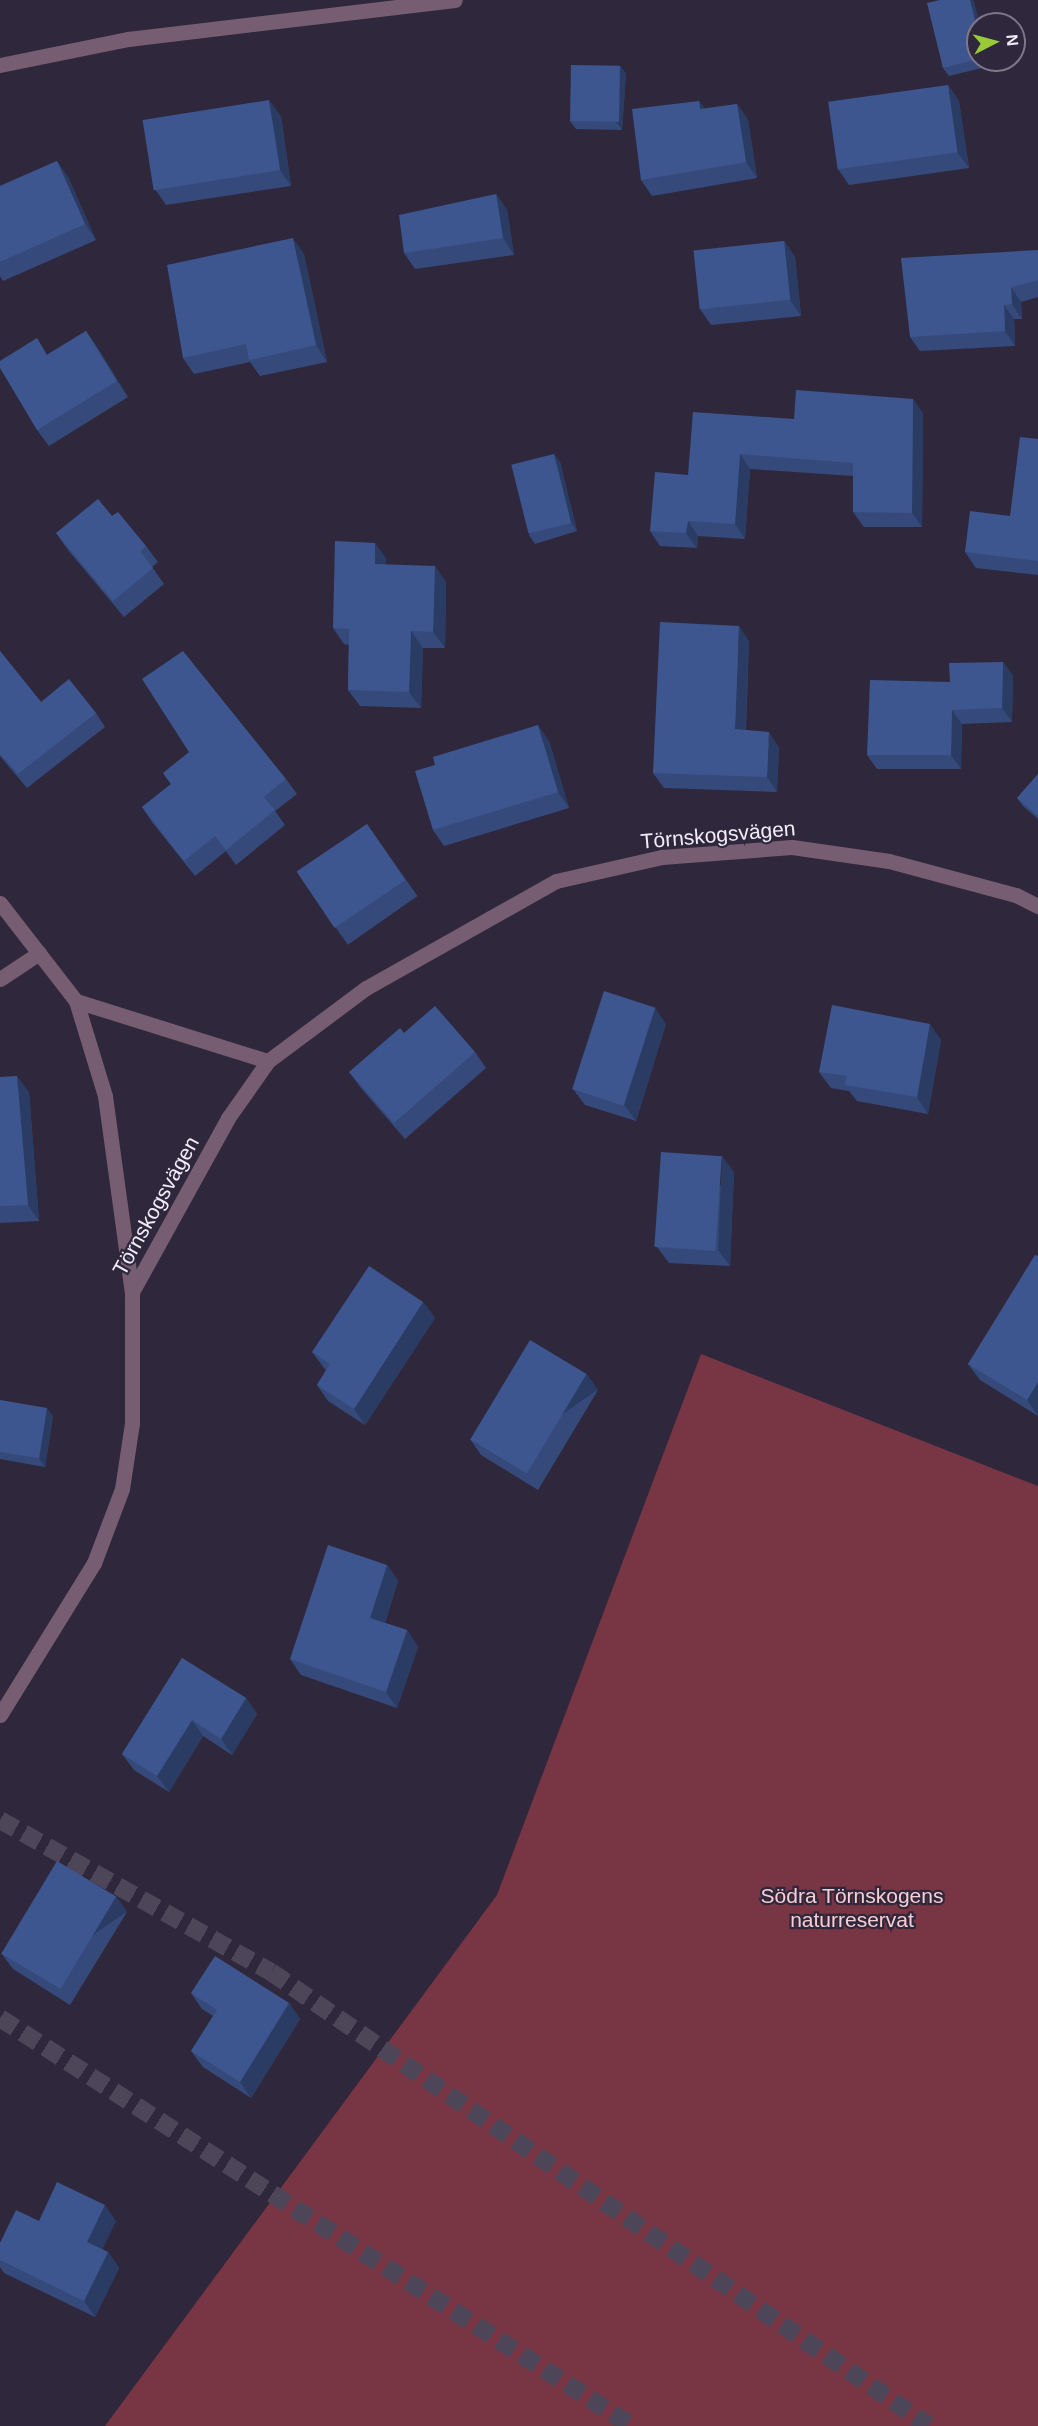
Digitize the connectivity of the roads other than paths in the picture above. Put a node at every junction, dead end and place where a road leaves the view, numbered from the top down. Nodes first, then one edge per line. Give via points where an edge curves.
1 (455, 0) edge
2 (0, 65) edge
3 (0, 903) edge
4 (1038, 906) edge
5 (39, 953) junction
6 (0, 979) edge
7 (76, 1001) junction
8 (268, 1061) junction
9 (132, 1292) junction
10 (0, 1714) edge

1 - 2 street via 128,39
3 - 5 street
4 - 8 street, Törnskogsvägen via 1016,895 889,861 792,847 662,857 556,881 366,988
5 - 6 street
5 - 7 street
7 - 8 street
7 - 9 street via 105,1096
8 - 9 street, Törnskogsvägen via 228,1118
9 - 10 street, Törnskogsvägen via 132,1423 122,1489 94,1563

